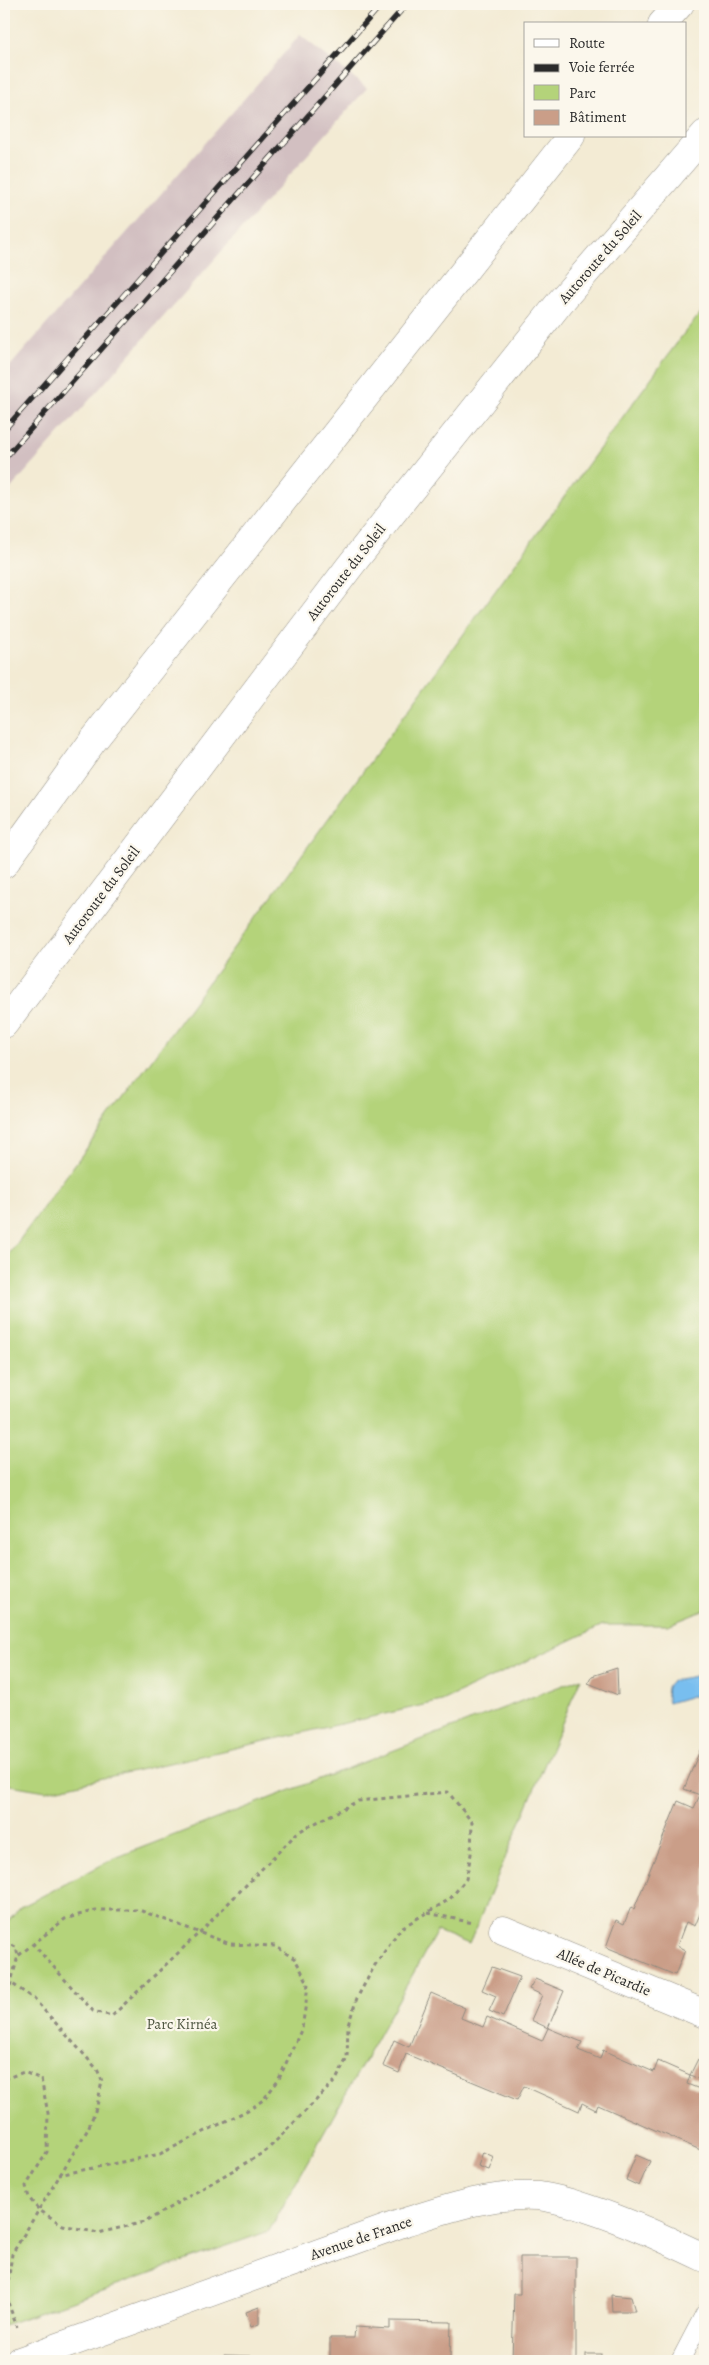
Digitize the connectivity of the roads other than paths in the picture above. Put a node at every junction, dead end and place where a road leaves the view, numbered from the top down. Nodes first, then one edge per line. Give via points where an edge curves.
1 (680, 4) edge
2 (664, 22) edge
3 (705, 134) edge
4 (569, 138) edge
5 (4, 864) edge
6 (4, 1024) edge
7 (503, 1930) road end
8 (705, 2014) edge
9 (705, 2258) edge
10 (705, 2313) edge
11 (20, 2361) edge
12 (680, 2361) edge

1 - 2 main road
3 - 6 main road, Autoroute du Soleil via 561,301 350,566
4 - 5 main road via 104,727
7 - 8 main road, Allée de Picardie
9 - 11 main road, Avenue de France via 630,2222 566,2202 539,2196 496,2198 405,2222
10 - 12 lane

